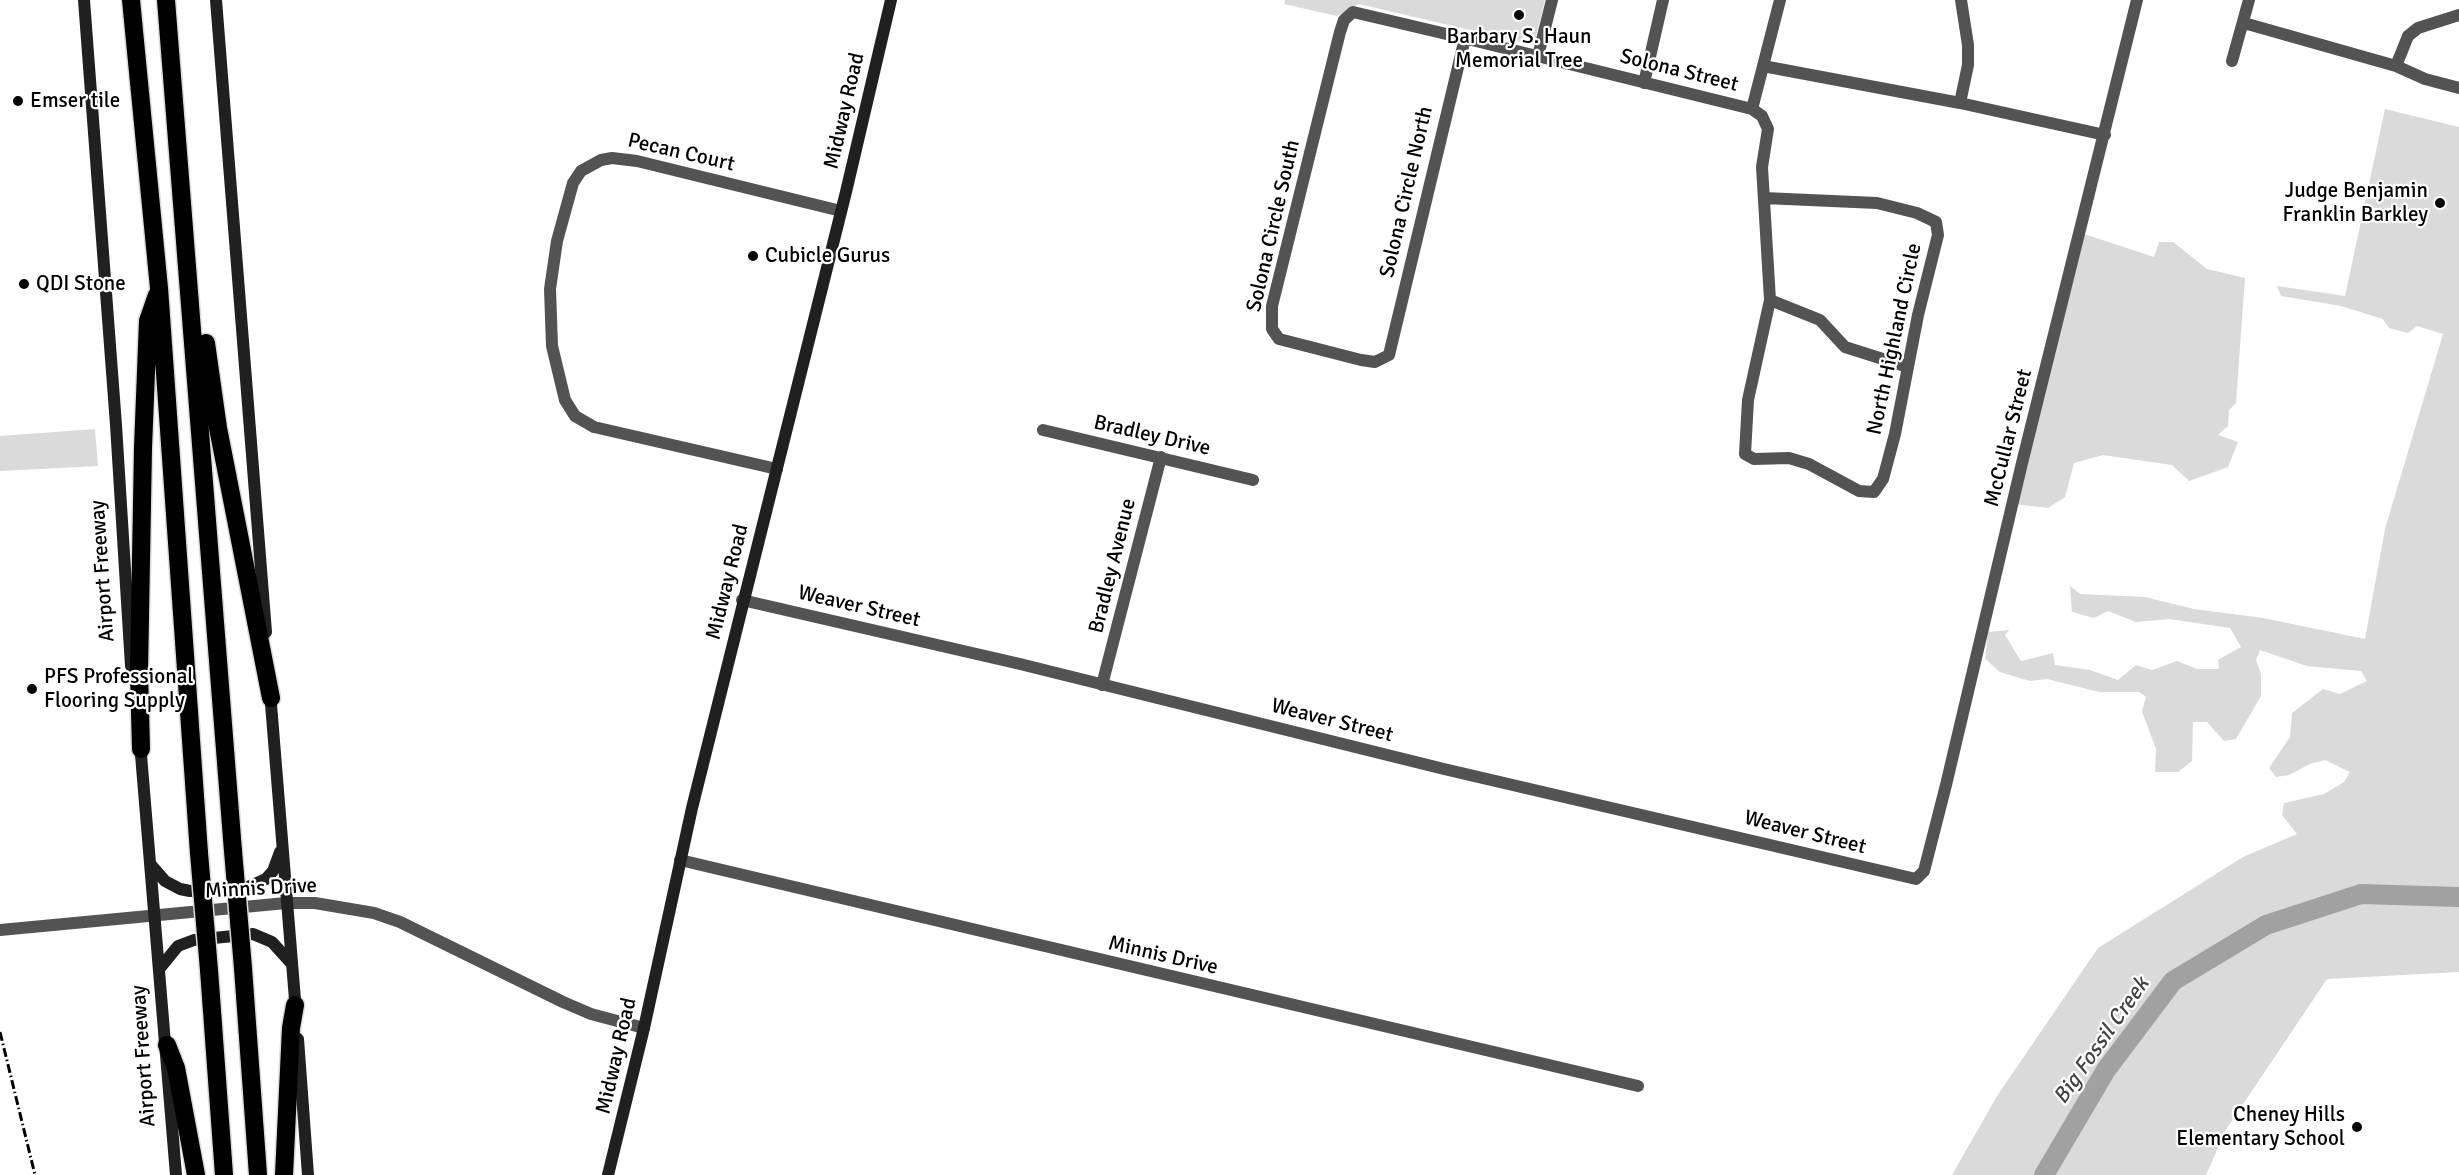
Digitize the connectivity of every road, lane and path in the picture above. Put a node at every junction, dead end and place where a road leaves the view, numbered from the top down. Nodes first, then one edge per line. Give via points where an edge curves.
1 (84, 0) edge
2 (131, 0) edge
3 (166, 0) edge
4 (216, 0) edge
5 (891, 0) edge
6 (1552, 0) edge
7 (1663, 0) edge
8 (1780, 0) edge
9 (1961, 0) edge
10 (2137, 0) edge
11 (2249, 0) edge
12 (1353, 12) joint
13 (2459, 15) edge
14 (2244, 24) junction
15 (1465, 38) junction
16 (1538, 56) junction
17 (2232, 61) dead end
18 (1763, 66) junction
19 (2396, 66) junction
20 (1644, 83) junction
21 (2459, 88) edge
22 (1960, 103) junction
23 (1752, 109) junction
24 (2105, 135) junction
25 (178, 138) junction
26 (1764, 198) junction
27 (841, 211) junction
28 (159, 288) junction
29 (1770, 300) junction
30 (1389, 355) joint
31 (1908, 367) junction
32 (1043, 429) dead end
33 (1161, 457) junction
34 (777, 469) junction
35 (1253, 480) dead end
36 (742, 600) junction
37 (1102, 685) junction
38 (271, 698) junction
39 (141, 748) junction
40 (283, 842) junction
41 (680, 860) junction
42 (151, 865) junction
43 (1913, 878) joint
44 (286, 903) junction
45 (156, 917) junction
46 (0, 930) edge
47 (291, 964) junction
48 (160, 968) junction
49 (295, 1005) junction
50 (644, 1028) junction
51 (167, 1045) junction
52 (1638, 1086) dead end
53 (176, 1175) edge
54 (196, 1175) edge
55 (224, 1175) edge
56 (258, 1175) edge
57 (284, 1175) edge
58 (308, 1175) edge
59 (608, 1175) edge

1 - 39 main road, Airport Freeway via 132,676
2 - 28 highway
3 - 25 highway
4 - 38 main road
5 - 27 main road, Midway Road
6 - 16 street
7 - 20 street
8 - 18 street
9 - 22 street via 1968,65
10 - 24 street, McCullar Street
11 - 14 street
12 - 15 street, Solona Street
12 - 30 street, Solona Circle South via 1344,20 1340,32 1271,319 1274,334 1292,345 1376,362
13 - 19 street via 2418,28 2408,36
14 - 17 street
14 - 19 street
15 - 16 street, Solona Street
15 - 30 street, Solona Circle North
16 - 20 street, Solona Street
18 - 22 street, Solona Street
18 - 23 street
19 - 21 street
20 - 23 street, Solona Street
22 - 24 street, Solona Street
23 - 26 street via 1762,116 1768,129 1762,167
24 - 43 street, McCullar Street via 2022,463 1947,785 1924,871
25 - 38 highway via 192,168 207,363
25 - 56 highway, bridge
26 - 29 street
26 - 31 street, North Highland Circle via 1877,203 1936,222 1938,235
27 - 34 main road, Midway Road
27 - 34 street, Pecan Court via 612,158 581,171 573,183 557,241 550,289 552,346 565,400 575,416 594,427
28 - 39 highway via 148,321 139,660
28 - 55 highway, bridge
29 - 31 street via 1820,320 1845,347
29 - 31 street, North Highland Circle via 1748,400 1745,454 1754,459 1790,458 1866,494 1878,488 1895,434
32 - 33 street, Bradley Drive
33 - 35 street, Bradley Drive
33 - 37 street, Bradley Avenue
34 - 36 main road, Midway Road
36 - 37 street, Weaver Street
36 - 41 main road, Midway Road
37 - 43 street, Weaver Street
38 - 40 main road
39 - 42 main road, Airport Freeway
40 - 42 main road via 273,871 266,879 248,886 180,889 165,881
40 - 44 main road
41 - 50 main road, Midway Road
41 - 52 street, Minnis Drive
42 - 45 main road, Airport Freeway
44 - 45 street, Minnis Drive
44 - 47 main road
44 - 50 street, Minnis Drive via 315,903 374,913 400,922 572,1006
45 - 46 street, Minnis Drive
45 - 48 main road, Airport Freeway
47 - 48 main road via 272,942 253,934 194,940 178,946
47 - 49 main road
48 - 51 main road, Airport Freeway
49 - 57 highway
49 - 58 main road
50 - 59 main road, Midway Road
51 - 53 main road, Airport Freeway
51 - 54 highway via 176,1068

